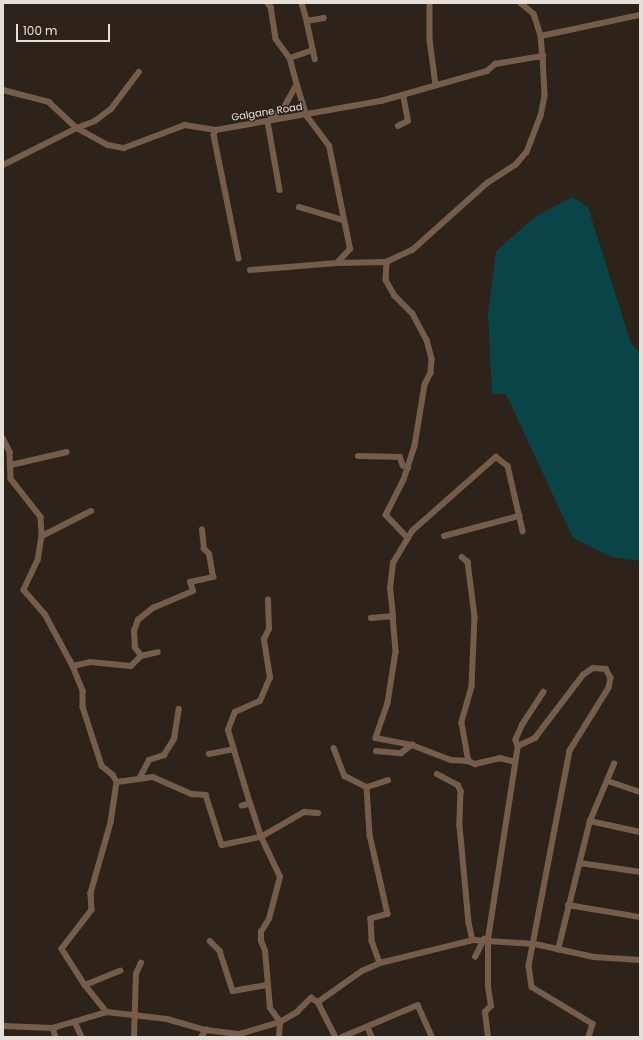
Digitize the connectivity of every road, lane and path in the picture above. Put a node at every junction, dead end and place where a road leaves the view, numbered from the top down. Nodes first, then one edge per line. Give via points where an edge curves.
1 (268, 3) edge
2 (302, 3) edge
3 (430, 3) edge
4 (520, 3) edge
5 (640, 15) edge
6 (324, 18) dead end
7 (307, 21) junction
8 (542, 36) junction
9 (313, 50) junction
10 (543, 56) junction
11 (290, 58) junction
12 (316, 59) dead end
13 (139, 72) dead end
14 (297, 85) junction
15 (436, 85) junction
16 (3, 90) edge
17 (402, 95) junction
18 (306, 115) junction
19 (268, 122) junction
20 (398, 126) dead end
21 (77, 128) junction
22 (216, 130) junction
23 (533, 136) dead end
24 (3, 165) edge
25 (280, 190) dead end
26 (299, 207) dead end
27 (343, 220) junction
28 (239, 259) dead end
29 (337, 262) junction
30 (387, 262) junction
31 (250, 270) dead end
32 (3, 438) edge
33 (67, 452) dead end
34 (358, 456) dead end
35 (11, 465) junction
36 (408, 468) junction
37 (92, 511) dead end
38 (519, 516) junction
39 (202, 530) dead end
40 (523, 530) dead end
41 (42, 536) junction
42 (444, 536) dead end
43 (408, 538) junction
44 (462, 557) dead end
45 (268, 600) dead end
46 (393, 616) junction
47 (371, 618) dead end
48 (158, 652) dead end
49 (141, 656) junction
50 (73, 666) junction
51 (544, 692) dead end
52 (179, 709) dead end
53 (412, 745) junction
54 (518, 746) junction
55 (334, 748) dead end
56 (234, 749) junction
57 (376, 751) dead end
58 (209, 754) dead end
59 (469, 761) junction
60 (516, 762) junction
61 (614, 764) dead end
62 (438, 774) dead end
63 (139, 779) junction
64 (388, 780) dead end
65 (608, 781) junction
66 (117, 782) junction
67 (367, 787) junction
68 (640, 792) edge
69 (250, 804) junction
70 (242, 806) dead end
71 (318, 813) dead end
72 (590, 821) junction
73 (640, 832) edge
74 (261, 837) junction
75 (580, 863) junction
76 (640, 872) edge
77 (568, 905) junction
78 (640, 917) edge
79 (486, 939) junction
80 (473, 940) junction
81 (210, 941) dead end
82 (535, 944) junction
83 (558, 950) junction
84 (475, 957) dead end
85 (640, 960) edge
86 (141, 963) dead end
87 (380, 963) junction
88 (120, 971) dead end
89 (85, 985) junction
90 (266, 985) junction
91 (318, 1002) junction
92 (107, 1012) junction
93 (134, 1014) junction
94 (75, 1022) junction
95 (280, 1022) junction
96 (3, 1026) edge
97 (368, 1027) junction
98 (53, 1028) junction
99 (206, 1030) junction
100 (240, 1036) edge
101 (56, 1037) edge
102 (82, 1037) edge
103 (134, 1037) edge
104 (201, 1037) edge
105 (278, 1037) edge
106 (336, 1037) edge
107 (342, 1037) edge
108 (372, 1037) edge
109 (432, 1037) edge
110 (488, 1037) edge
111 (589, 1037) edge

1 - 11 street via 271,7 276,39
2 - 7 street
3 - 15 street via 430,40
4 - 8 street via 534,14
5 - 8 street
6 - 7 street
7 - 9 street
8 - 10 street
9 - 11 street
9 - 12 street
10 - 15 street, Galgane Road via 495,64 487,71
10 - 23 street via 544,99
10 - 30 street via 545,96 541,116 527,152 516,166 488,183 413,250
11 - 14 street
13 - 21 street via 111,109 95,121
14 - 18 street
14 - 19 street via 284,108
15 - 17 street, Galgane Road
16 - 21 street, Galgane Road via 49,102
17 - 18 street, Galgane Road
17 - 20 street via 408,121
18 - 19 street, Galgane Road
18 - 27 street via 329,146
19 - 22 street, Galgane Road
19 - 25 street
21 - 22 street, Galgane Road via 108,145 124,148 185,125
21 - 24 street
22 - 28 street via 214,135
26 - 27 street
27 - 29 street via 350,249
29 - 30 street
29 - 31 street
30 - 36 street via 386,280 395,296 413,314 427,340 432,359 431,373 424,385 415,446
32 - 35 street via 10,452
33 - 35 street
34 - 36 street via 400,457 403,465
35 - 41 street via 11,479 41,517
36 - 43 street via 386,515
37 - 41 street
38 - 40 street
38 - 42 street
38 - 43 street via 508,466 496,457 412,531
39 - 49 street via 204,549 209,554 213,577 190,582 193,591 153,608 138,620 134,631 135,648
41 - 50 street via 38,560 24,590 45,614
43 - 46 street via 393,563 390,588
44 - 59 street via 468,562 475,617 472,687 462,723
45 - 56 street via 269,629 264,639 270,678 260,702 235,712 228,730
46 - 47 street
46 - 53 street via 396,652 393,681 376,738
48 - 49 street
49 - 50 street via 131,666 90,662
50 - 66 street via 83,691 83,707 102,766
51 - 54 street via 523,724 516,740
52 - 63 street via 174,739 164,755 149,760
53 - 57 street via 402,753
53 - 59 street via 451,760
54 - 60 street
54 - 82 street via 535,738 583,675 593,668 606,669 611,678 609,688 570,751 565,770
55 - 67 street via 345,776
56 - 58 street
56 - 69 street
59 - 60 street via 475,764 500,758
60 - 79 street
61 - 65 street
62 - 80 street via 458,785 461,791 460,826
63 - 66 street
63 - 74 street via 153,777 192,794 206,795 222,845
64 - 67 street
65 - 68 street
65 - 72 street
66 - 89 street via 111,823 91,893 92,910 62,949
67 - 87 street via 370,835 388,914 371,919 372,941
69 - 70 street
69 - 74 street
71 - 74 street via 304,812
72 - 73 street
72 - 75 street
74 - 90 street via 280,877 269,919 261,932
75 - 76 street
75 - 77 street
77 - 78 street
77 - 83 street
79 - 80 street
79 - 82 street
79 - 84 street
79 - 110 street via 491,1006 485,1012
80 - 87 street
81 - 90 street via 220,951 233,991
82 - 83 street
82 - 111 street via 530,966 532,987 593,1024
83 - 85 street via 594,957
86 - 93 street via 136,974
87 - 91 street via 362,971
88 - 89 street
89 - 92 street
90 - 95 street via 270,1008
91 - 95 street via 311,998 297,1012
91 - 106 street
92 - 93 street
92 - 94 street
93 - 99 street via 167,1019
93 - 103 street
94 - 98 street
94 - 102 street
95 - 100 street
95 - 105 street
96 - 98 street
97 - 107 street
97 - 108 street
97 - 109 street via 418,1005
98 - 101 street
99 - 100 street
99 - 104 street

